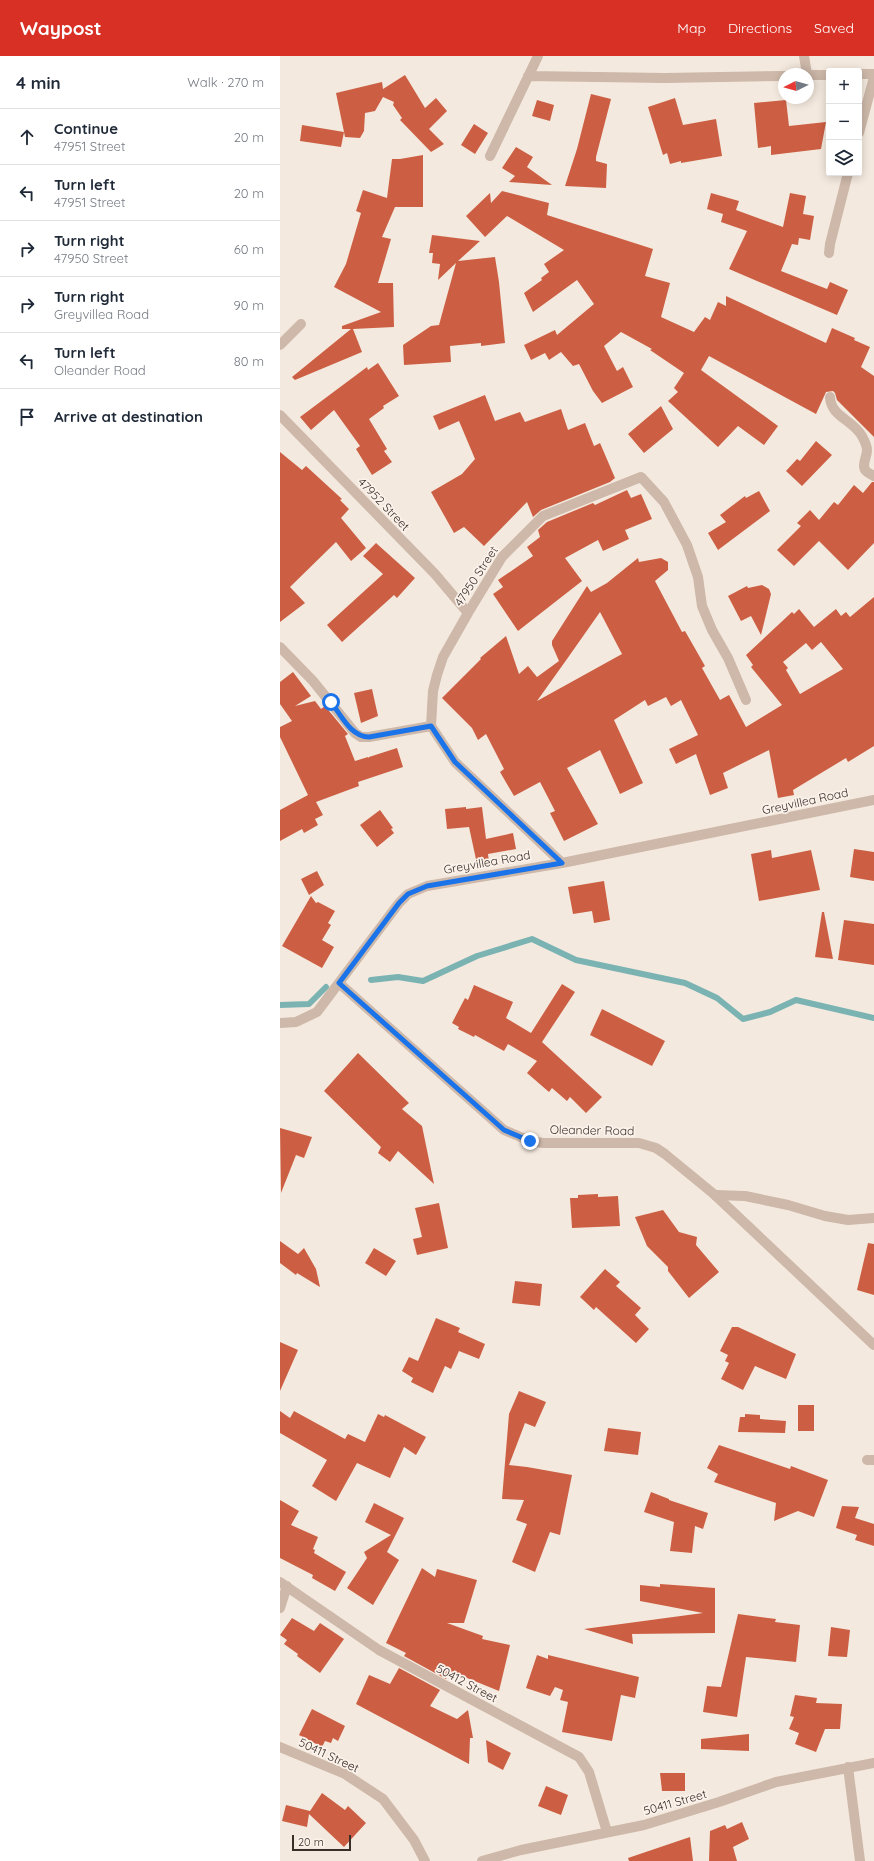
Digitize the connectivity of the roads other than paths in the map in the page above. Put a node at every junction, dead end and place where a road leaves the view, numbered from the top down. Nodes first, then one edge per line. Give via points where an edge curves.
1 (538, 56) edge
2 (804, 56) edge
3 (806, 68) edge
4 (862, 74) edge
5 (814, 75) edge
6 (826, 75) edge
7 (874, 75) edge
8 (528, 76) junction
9 (778, 76) edge
10 (862, 121) edge
11 (490, 156) dead end
12 (847, 176) edge
13 (829, 253) dead end
14 (301, 324) dead end
15 (280, 345) edge
16 (830, 396) dead end
17 (280, 415) edge
18 (874, 476) edge
19 (468, 613) junction
20 (280, 647) edge
21 (746, 700) dead end
22 (431, 726) junction
23 (874, 800) edge
24 (562, 863) junction
25 (339, 983) junction
26 (280, 1023) edge
27 (715, 1195) junction
28 (874, 1218) edge
29 (874, 1345) edge
30 (283, 1584) edge
31 (280, 1608) edge
32 (280, 1747) edge
33 (874, 1763) edge
34 (848, 1767) junction
35 (607, 1832) junction
36 (425, 1861) edge
37 (482, 1861) edge
38 (860, 1861) edge

1 - 8 street
2 - 3 street
4 - 7 street
5 - 6 street
7 - 10 street
8 - 9 street
8 - 11 street
12 - 13 street
14 - 15 street
16 - 18 street via 830,403 837,414 861,435 867,451 864,467
17 - 19 street, 47952 Street via 435,574
19 - 21 street, 47950 Street via 502,557 543,516 641,477 664,502 687,545 698,577 702,606
19 - 22 street, 47950 Street via 443,657 437,675 433,691
20 - 22 street via 361,737
22 - 24 street via 455,762
23 - 24 street, Greyvillea Road
24 - 25 street, Greyvillea Road via 427,886 408,894 391,912
25 - 26 street, Greyvillea Road via 317,1012 296,1022
25 - 27 street, Oleander Road via 504,1130 530,1141 639,1143 656,1148
27 - 28 street via 745,1196 848,1220
27 - 29 street, Oleander Road
30 - 31 street
30 - 35 street, 50412 Street via 380,1650 579,1757 589,1772
32 - 36 street, 50411 Street via 345,1774 383,1799 414,1840
33 - 34 street, 50411 Street
34 - 35 street, 50411 Street via 776,1782 644,1825
34 - 38 street
35 - 37 street, 50411 Street

